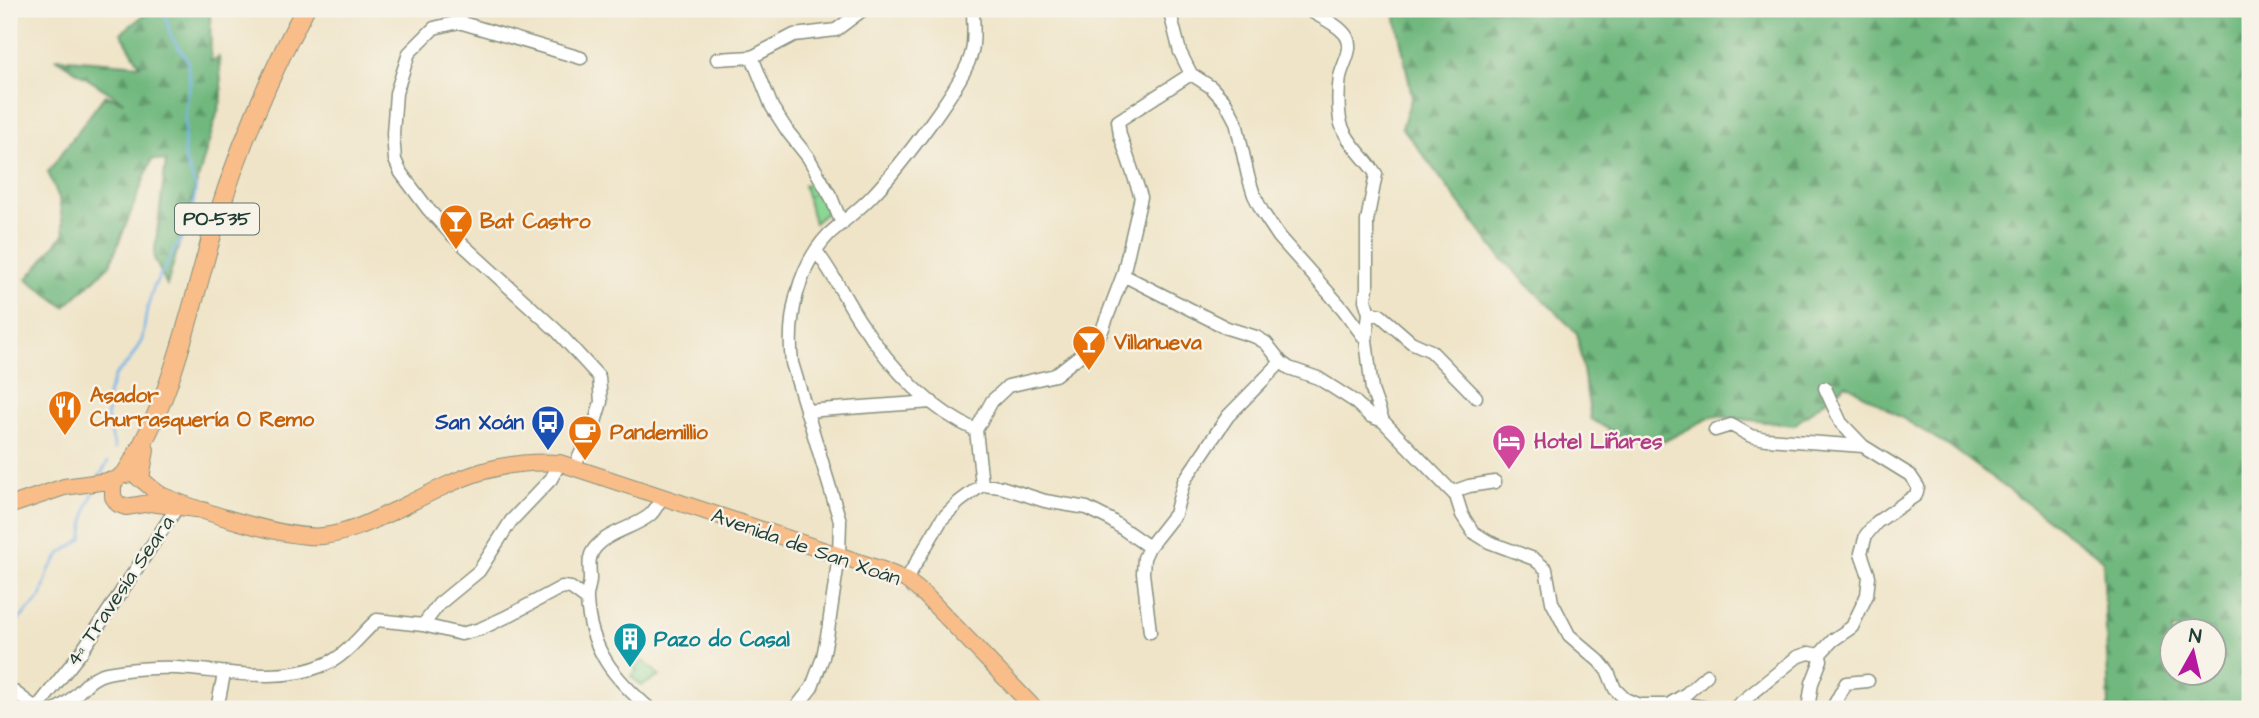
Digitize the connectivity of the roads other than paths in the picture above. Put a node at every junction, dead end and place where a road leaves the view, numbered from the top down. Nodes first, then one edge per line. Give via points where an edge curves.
1 (305, 9) edge
2 (864, 9) edge
3 (973, 9) edge
4 (1169, 9) edge
5 (1307, 9) edge
6 (461, 15) edge
7 (752, 57) junction
8 (581, 58) dead end
9 (718, 59) dead end
10 (1191, 74) junction
11 (842, 224) junction
12 (816, 251) junction
13 (1124, 275) junction
14 (1369, 313) junction
15 (1366, 340) junction
16 (1281, 362) junction
17 (1825, 388) dead end
18 (1476, 397) dead end
19 (932, 402) junction
20 (806, 411) junction
21 (1383, 421) junction
22 (976, 430) junction
23 (1715, 430) dead end
24 (1863, 446) junction
25 (567, 465) junction
26 (127, 482) junction
27 (1495, 482) dead end
28 (982, 485) junction
29 (1452, 492) junction
30 (662, 497) junction
31 (138, 505) junction
32 (9, 506) edge
33 (178, 506) junction
34 (203, 510) junction
35 (1149, 547) junction
36 (839, 555) junction
37 (906, 580) junction
38 (586, 599) junction
39 (423, 625) junction
40 (1150, 632) dead end
41 (1819, 655) junction
42 (224, 674) junction
43 (1707, 675) dead end
44 (1868, 681) dead end
45 (9, 688) edge
46 (61, 708) edge
47 (1664, 708) edge
48 (36, 709) edge
49 (217, 709) edge
50 (650, 709) edge
51 (795, 709) edge
52 (1035, 709) edge
53 (1714, 709) edge
54 (1733, 709) edge
55 (1808, 709) edge
56 (1832, 709) edge

1 - 26 highway, PO-535 via 236,163 170,378
2 - 7 street via 836,30 794,35
3 - 11 street via 972,52 962,77 891,175
4 - 10 street
5 - 14 street via 1343,31 1349,40 1350,51 1340,75 1340,122 1376,174 1367,221 1365,300
6 - 8 street
6 - 25 street via 434,28 409,53 396,93 395,160 449,232 557,331 599,377 601,401 593,429
7 - 9 street
7 - 11 street via 772,107 808,158
10 - 13 street via 1118,121 1140,197
10 - 15 street via 1218,95 1237,122 1254,195 1268,221
11 - 12 street
12 - 19 street via 887,359
12 - 20 street via 797,290 789,338
13 - 16 street via 1227,328 1256,337
13 - 22 street via 1101,333 1087,350 1055,375 1008,386 992,401
14 - 15 street
14 - 18 street via 1380,315 1411,342 1431,351
15 - 21 street
16 - 21 street via 1318,378
16 - 35 street via 1228,416 1184,481 1175,514
17 - 24 street via 1841,423
19 - 20 street
19 - 22 street via 953,420
20 - 36 street via 839,521
21 - 29 street
22 - 28 street
23 - 24 street via 1731,425 1766,439
24 - 41 street via 1910,474 1918,487 1916,495 1866,535 1861,553 1869,576 1867,595 1852,628
25 - 30 main road, Avenida de San Xoán
25 - 34 main road, Avenida de San Xoán via 538,462 493,467 348,531 324,536 295,535
25 - 39 street via 511,521 479,571 439,604
26 - 31 main road via 144,498
26 - 31 main road via 115,501 130,508
26 - 32 main road via 64,487
26 - 34 main road
27 - 29 street
28 - 35 street via 1087,508
28 - 37 street via 942,519
29 - 47 street via 1472,532 1534,559 1546,569 1552,601 1569,635 1600,661 1615,689 1639,705
30 - 36 main road, Avenida de San Xoán
30 - 38 street via 652,514 595,548 589,559
31 - 33 main road
33 - 34 main road
33 - 48 street, 4ª Travesía Seara via 82,651
35 - 40 street via 1143,573
36 - 37 main road, Avenida de San Xoán
36 - 51 street via 822,657 812,687
37 - 52 main road, Avenida de San Xoán
38 - 39 street via 570,587 562,587 480,629 461,634
38 - 50 street via 596,642 608,667
39 - 42 street, 4ª Travesía Seara via 377,620 346,652 317,666 290,673
41 - 54 street via 1797,657
41 - 55 street
42 - 46 street, 4ª Travesía Seara via 175,667 107,673 89,681
42 - 49 street
43 - 47 street
44 - 56 street via 1846,683
45 - 48 street
47 - 53 street via 1690,705

